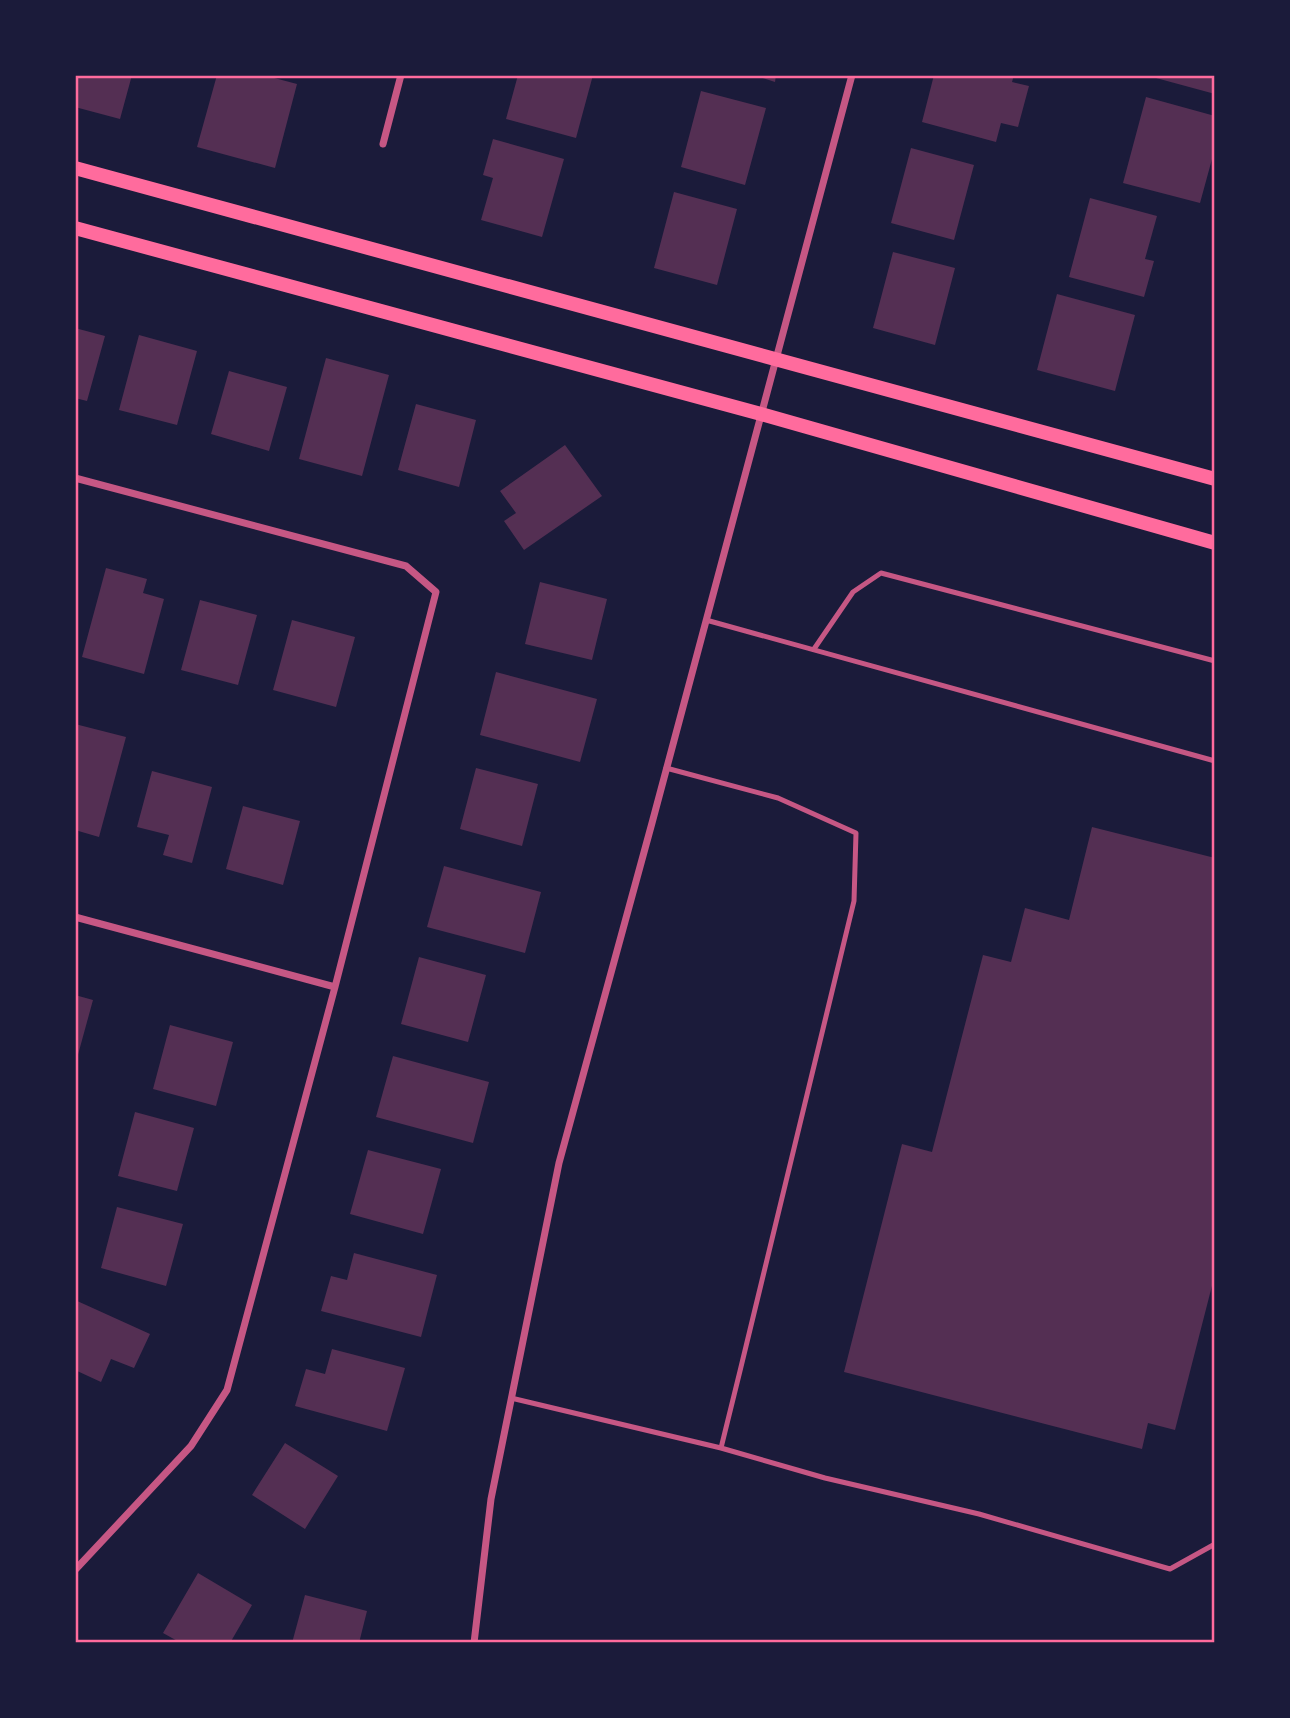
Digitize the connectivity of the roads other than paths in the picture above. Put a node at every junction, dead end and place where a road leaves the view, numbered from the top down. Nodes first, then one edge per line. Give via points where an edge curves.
1 (401, 75) edge
2 (852, 75) edge
3 (383, 144) dead end
4 (75, 167) edge
5 (75, 228) edge
6 (776, 360) junction
7 (761, 414) junction
8 (75, 478) edge
9 (1215, 479) edge
10 (1215, 543) edge
11 (706, 620) junction
12 (814, 649) junction
13 (1215, 661) edge
14 (1215, 761) edge
15 (666, 768) junction
16 (75, 917) edge
17 (335, 987) junction
18 (511, 1398) junction
19 (721, 1448) junction
20 (1215, 1544) edge
21 (75, 1570) edge
22 (474, 1643) edge

1 - 3 street
2 - 6 street
4 - 6 main road
5 - 7 main road
6 - 7 street
6 - 9 main road
7 - 10 main road
7 - 11 street
8 - 17 street via 406,566 436,592
11 - 12 lane
11 - 15 street
12 - 13 lane via 853,592 881,573
12 - 14 lane
15 - 18 street via 559,1163
15 - 19 lane via 778,798 856,833 854,901
16 - 17 street
17 - 21 street via 227,1390 191,1446
18 - 19 lane
18 - 22 street via 491,1499
19 - 20 lane via 1170,1569

